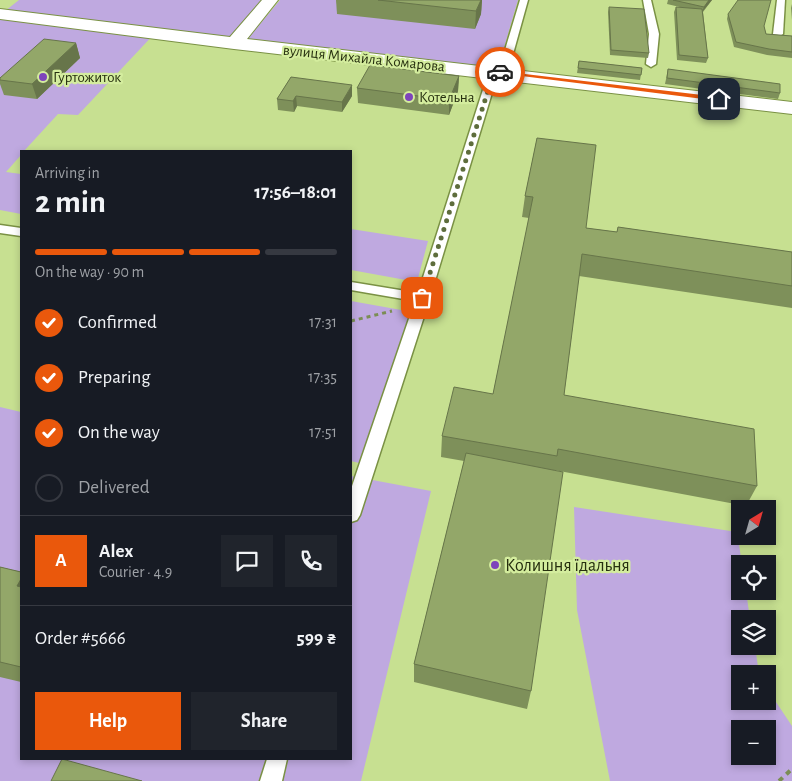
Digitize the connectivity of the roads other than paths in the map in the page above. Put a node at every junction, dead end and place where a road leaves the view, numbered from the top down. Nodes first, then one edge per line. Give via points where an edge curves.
1 (4, 0) edge
2 (270, 0) edge
3 (524, 0) edge
4 (647, 0) edge
5 (781, 0) edge
6 (0, 3) edge
7 (0, 14) edge
8 (778, 34) edge
9 (234, 44) junction
10 (651, 64) dead end
11 (498, 72) junction
12 (792, 108) edge
13 (0, 229) edge
14 (20, 232) edge
15 (352, 286) edge
16 (422, 301) junction
17 (352, 512) edge
18 (278, 760) edge
19 (271, 781) edge

1 - 6 street
2 - 9 street
3 - 11 lane
4 - 10 lane via 654,34
5 - 8 lane
7 - 9 street, вулиця Михайла Комарова
9 - 11 street, вулиця Михайла Комарова
11 - 12 street, вулиця Михайла Комарова
11 - 16 lane
13 - 14 lane
15 - 16 lane
16 - 17 lane
18 - 19 lane

